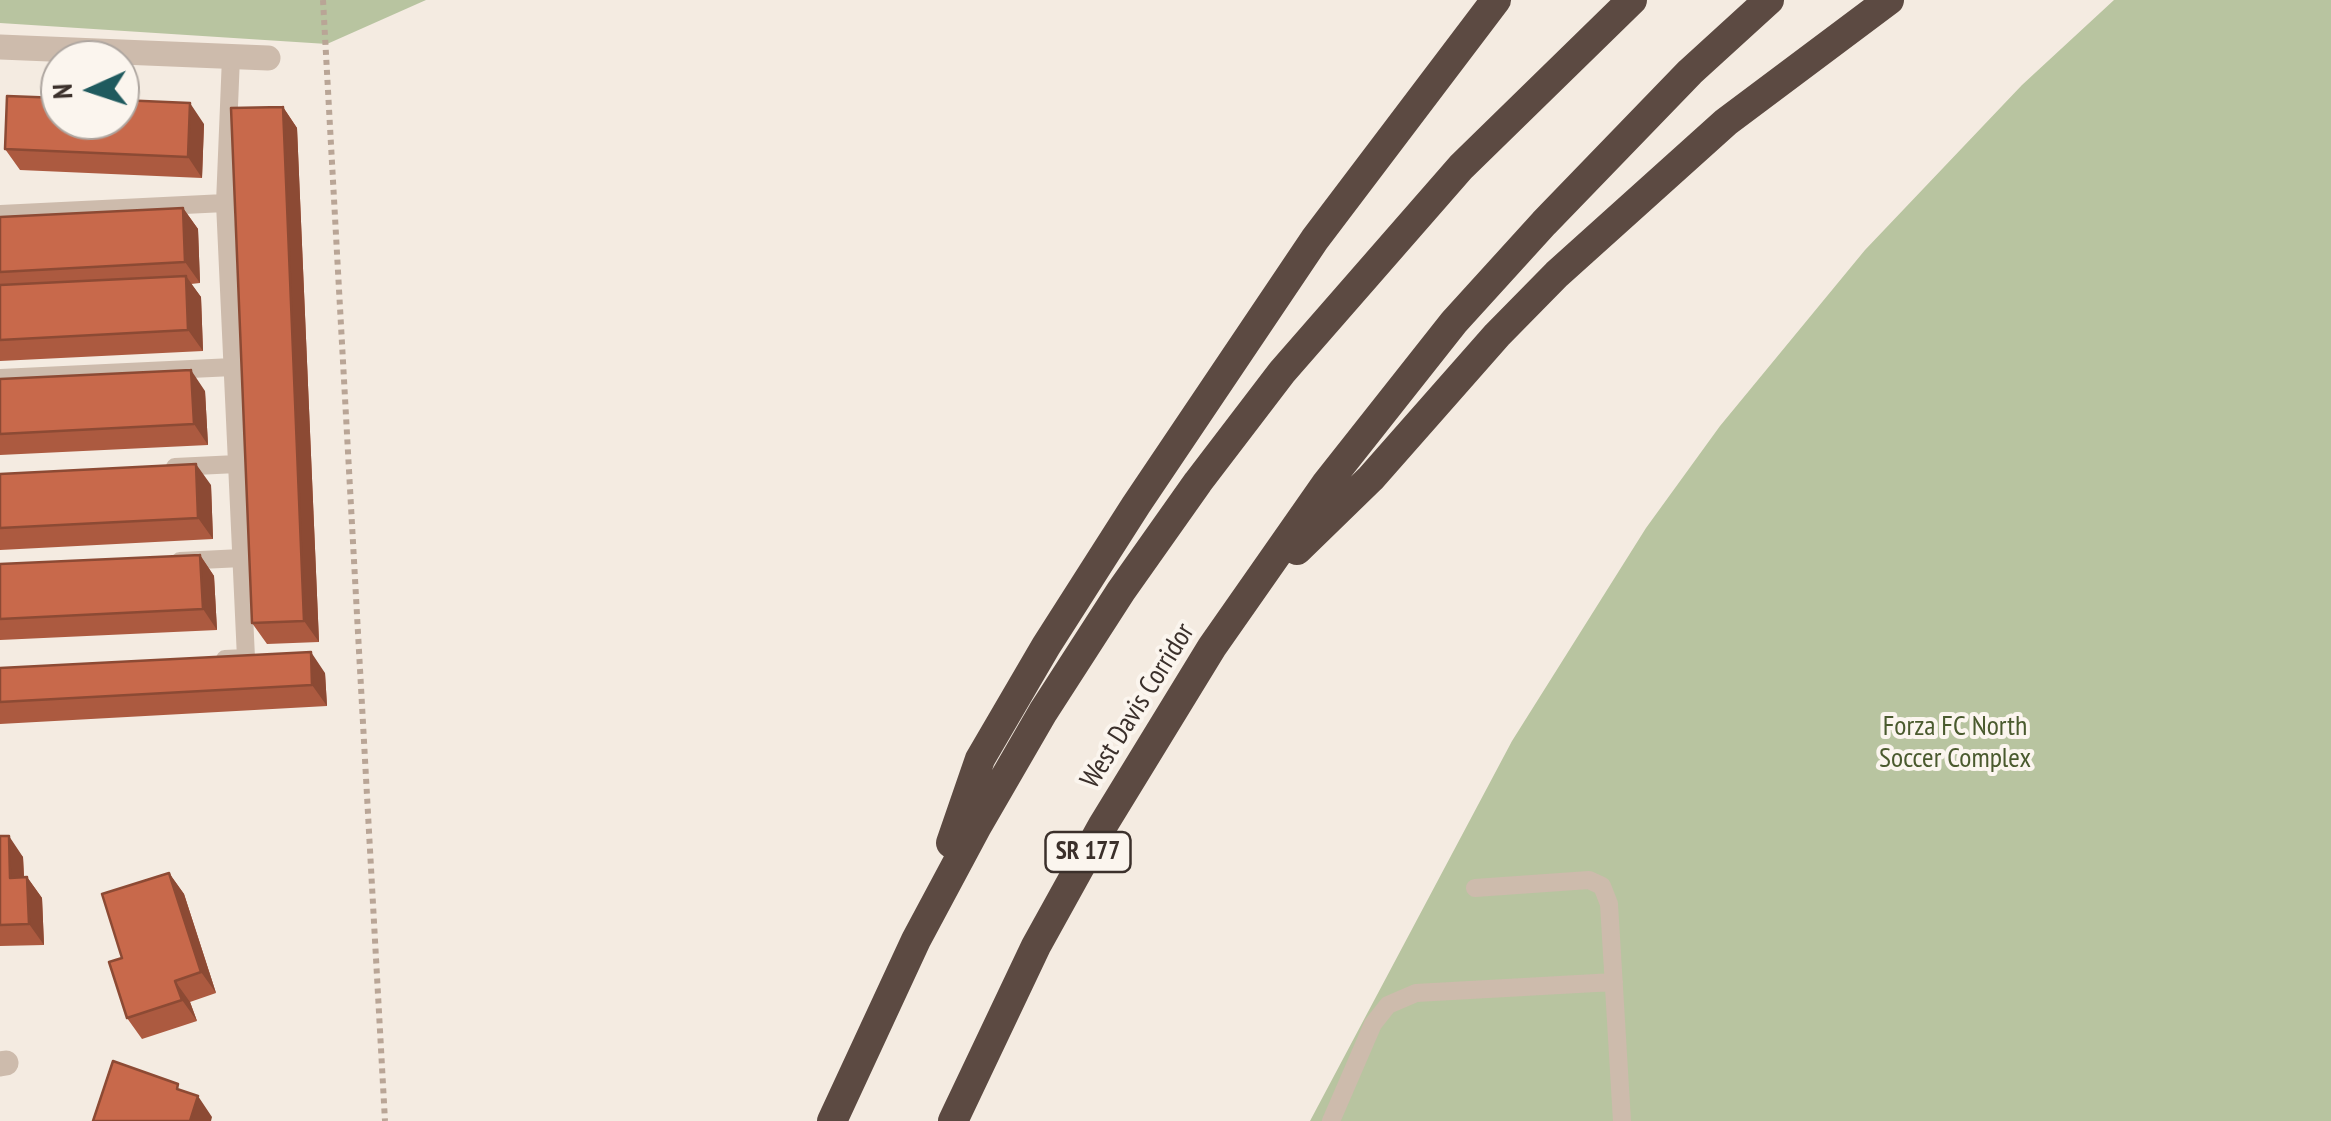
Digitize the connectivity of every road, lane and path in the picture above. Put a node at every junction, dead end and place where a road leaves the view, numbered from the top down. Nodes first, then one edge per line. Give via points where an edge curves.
1 (323, 0) edge
2 (1496, 0) edge
3 (1632, 0) edge
4 (1769, 0) edge
5 (1889, 0) edge
6 (0, 46) edge
7 (232, 56) junction
8 (268, 58) dead end
9 (226, 204) junction
10 (0, 214) edge
11 (233, 367) junction
12 (0, 378) edge
13 (237, 464) junction
14 (158, 468) edge
15 (242, 558) junction
16 (167, 562) edge
17 (1248, 597) junction
18 (208, 660) edge
19 (1475, 888) dead end
20 (916, 940) junction
21 (1614, 982) junction
22 (385, 1121) edge
23 (832, 1121) edge
24 (953, 1121) edge
25 (1331, 1121) edge
26 (1622, 1121) edge

1 - 22 path
2 - 20 highway via 1259,319 1046,646 980,760
3 - 20 highway via 1460,166 1282,372 1198,482 1043,712
4 - 17 highway via 1614,149 1454,322 1326,484
5 - 17 highway via 1726,122 1557,274 1371,478
6 - 7 street
7 - 8 street
7 - 9 lane
9 - 10 lane
9 - 11 lane
11 - 12 lane
11 - 13 lane
13 - 14 lane
13 - 15 lane
15 - 16 lane
15 - 18 lane via 246,658
17 - 24 highway, West Davis Corridor / SR 177 via 1103,825 1036,946
19 - 21 lane via 1590,880 1602,886
20 - 23 highway
21 - 25 lane via 1416,993 1388,1005 1373,1024
21 - 26 lane

